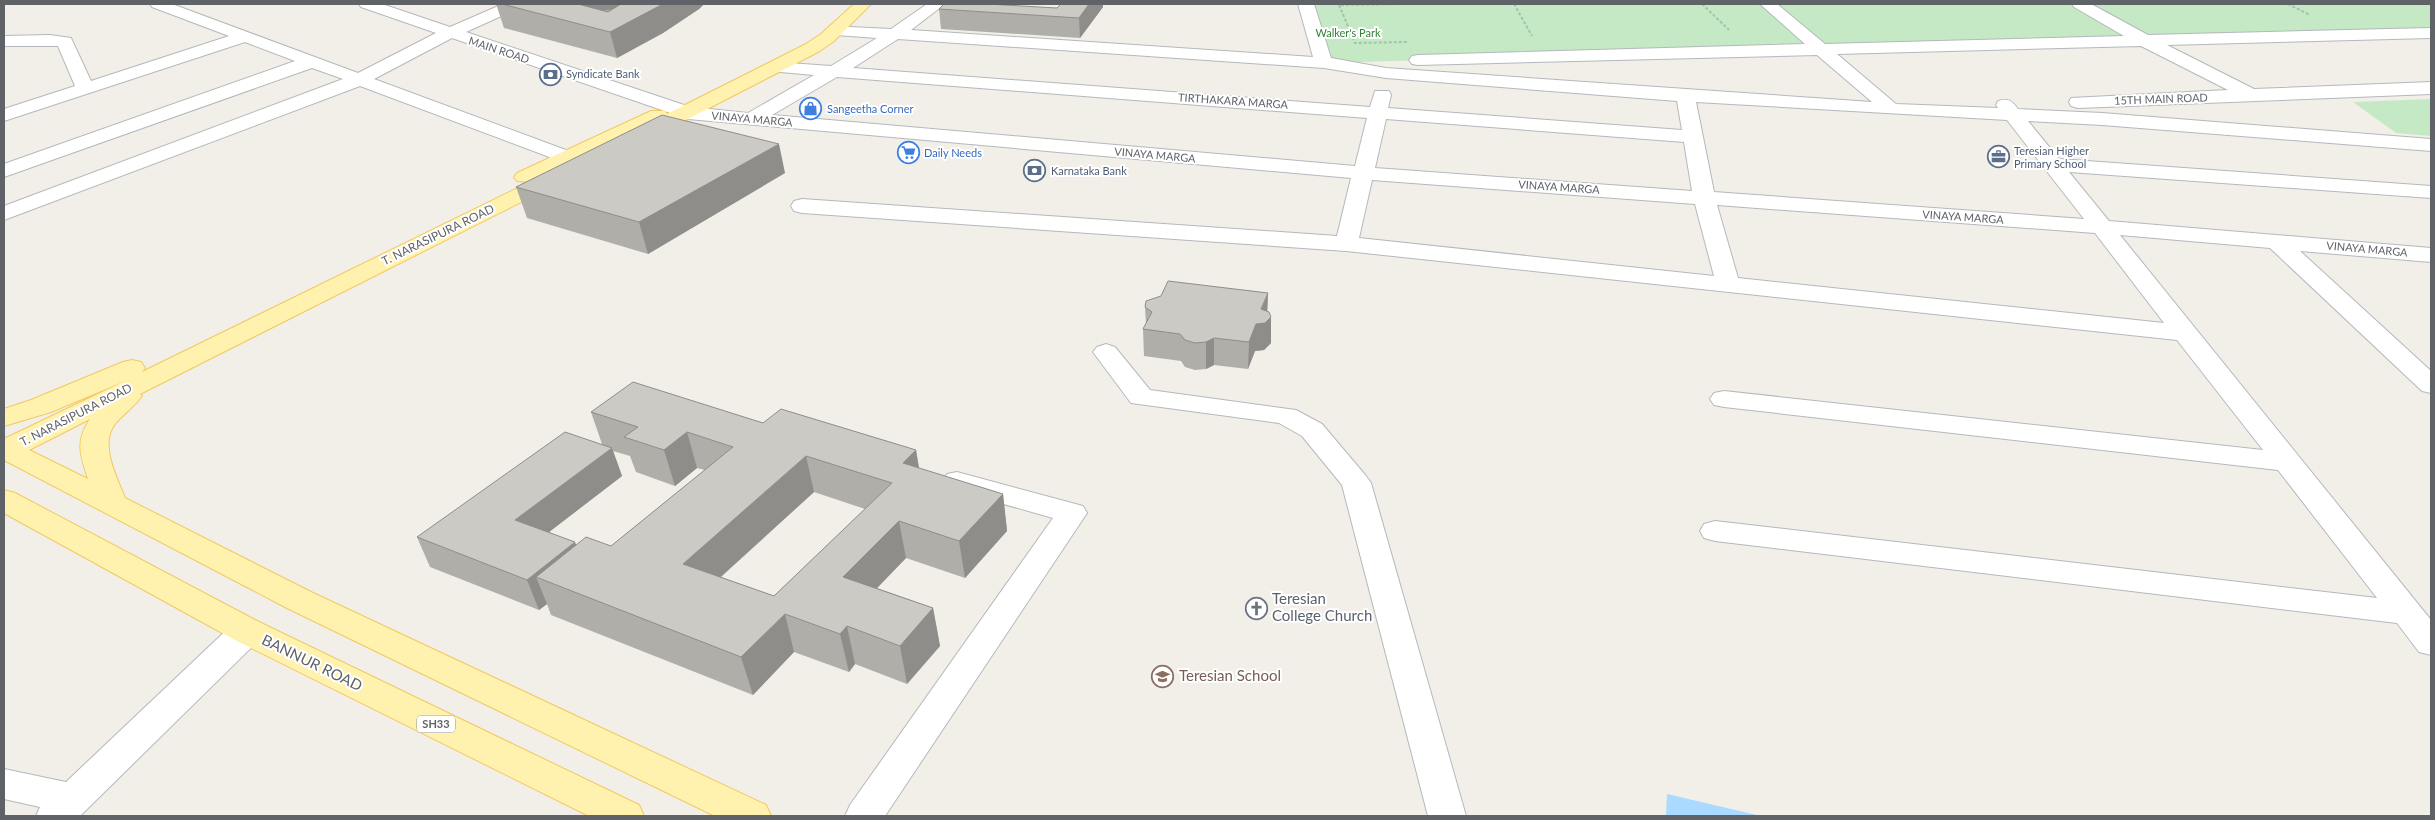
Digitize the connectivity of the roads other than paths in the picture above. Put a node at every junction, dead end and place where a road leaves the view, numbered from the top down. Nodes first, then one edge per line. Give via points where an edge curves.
1 (158, 4) edge
2 (367, 4) edge
3 (417, 4) edge
4 (506, 4) edge
5 (937, 4) edge
6 (1306, 4) edge
7 (1768, 4) edge
8 (2080, 4) edge
9 (863, 6) edge
10 (835, 20) junction
11 (429, 23) junction
12 (449, 33) junction
13 (2431, 33) edge
14 (897, 34) junction
15 (244, 37) junction
16 (4, 41) edge
17 (2145, 41) junction
18 (1819, 49) junction
19 (311, 62) junction
20 (1324, 63) junction
21 (775, 67) junction
22 (836, 72) junction
23 (1386, 73) junction
24 (358, 80) junction
25 (85, 88) junction
26 (2431, 88) edge
27 (1685, 96) junction
28 (2251, 96) junction
29 (1892, 109) junction
30 (2009, 109) junction
31 (681, 110) junction
32 (1379, 112) junction
33 (4, 115) edge
34 (750, 119) junction
35 (1691, 137) junction
36 (2429, 147) edge
37 (567, 157) junction
38 (2054, 165) junction
39 (4, 171) edge
40 (1363, 173) junction
41 (2431, 192) edge
42 (1704, 198) junction
43 (802, 206) dead end
44 (4, 213) edge
45 (2102, 227) junction
46 (2277, 242) junction
47 (1346, 244) junction
48 (2429, 256) edge
49 (1728, 284) junction
50 (2186, 333) junction
51 (1106, 352) dead end
52 (173, 367) junction
53 (2431, 386) edge
54 (1724, 399) dead end
55 (4, 440) edge
56 (2288, 462) junction
57 (946, 478) edge
58 (4, 500) edge
59 (113, 505) junction
60 (4, 515) edge
61 (44, 522) junction
62 (1714, 531) dead end
63 (2408, 613) junction
64 (247, 631) junction
65 (2431, 643) edge
66 (4, 784) edge
67 (64, 808) edge
68 (625, 816) edge
69 (752, 816) edge
70 (864, 816) edge
71 (1447, 816) edge

1 - 15 street
2 - 11 street, MAIN ROAD
3 - 11 street
4 - 12 street via 502,10
5 - 14 street
6 - 20 street
7 - 18 street
8 - 17 street
9 - 10 main road, T. NARASIPURA ROAD
10 - 14 street
10 - 21 main road, T. NARASIPURA ROAD via 812,48
10 - 31 main road, T. NARASIPURA ROAD via 789,50
11 - 12 street, MAIN ROAD
12 - 24 street
12 - 31 street, MAIN ROAD
13 - 17 street
14 - 20 street
14 - 22 street
15 - 19 street
15 - 25 street
16 - 25 street via 65,42
17 - 18 street
17 - 28 street
18 - 20 street
18 - 29 street
19 - 24 street
19 - 39 street
20 - 23 street, 15TH MAIN ROAD
21 - 22 street, TIRTHAKARA MARGA
21 - 31 main road, T. NARASIPURA ROAD
22 - 32 street, TIRTHAKARA MARGA
22 - 34 street
23 - 27 street, 15TH MAIN ROAD
23 - 32 street
24 - 37 street
24 - 44 street
25 - 33 street
26 - 28 street, 15TH MAIN ROAD
27 - 29 street, 15TH MAIN ROAD
27 - 35 street
28 - 30 street, 15TH MAIN ROAD
29 - 30 street, 15TH MAIN ROAD
30 - 36 street
30 - 38 street
31 - 34 street, VINAYA MARGA
31 - 37 main road, T. NARASIPURA ROAD
31 - 52 main road, T. NARASIPURA ROAD
32 - 35 street, TIRTHAKARA MARGA
32 - 40 street
34 - 40 street, VINAYA MARGA
35 - 42 street
37 - 55 main road, T. NARASIPURA ROAD via 132,368 42,406
38 - 41 street
38 - 45 street
40 - 42 street, VINAYA MARGA
40 - 47 street
42 - 45 street, VINAYA MARGA
42 - 49 street
43 - 47 street
45 - 46 street, VINAYA MARGA
45 - 50 street
46 - 48 street, VINAYA MARGA
46 - 53 street
47 - 49 street
49 - 50 street
50 - 56 street
51 - 71 street via 1141,397 1286,416 1312,430 1356,483
52 - 55 main road, T. NARASIPURA ROAD
52 - 59 main road via 131,393 109,413 94,436 97,464
54 - 56 street
55 - 59 main road
56 - 63 street
57 - 70 street via 1072,513
58 - 61 main road, BANNUR ROAD / SH33
59 - 69 main road via 299,600
60 - 61 main road
61 - 64 main road, BANNUR ROAD / SH33
62 - 63 street
63 - 65 street
64 - 67 street
64 - 68 main road, BANNUR ROAD / SH33
66 - 67 street

